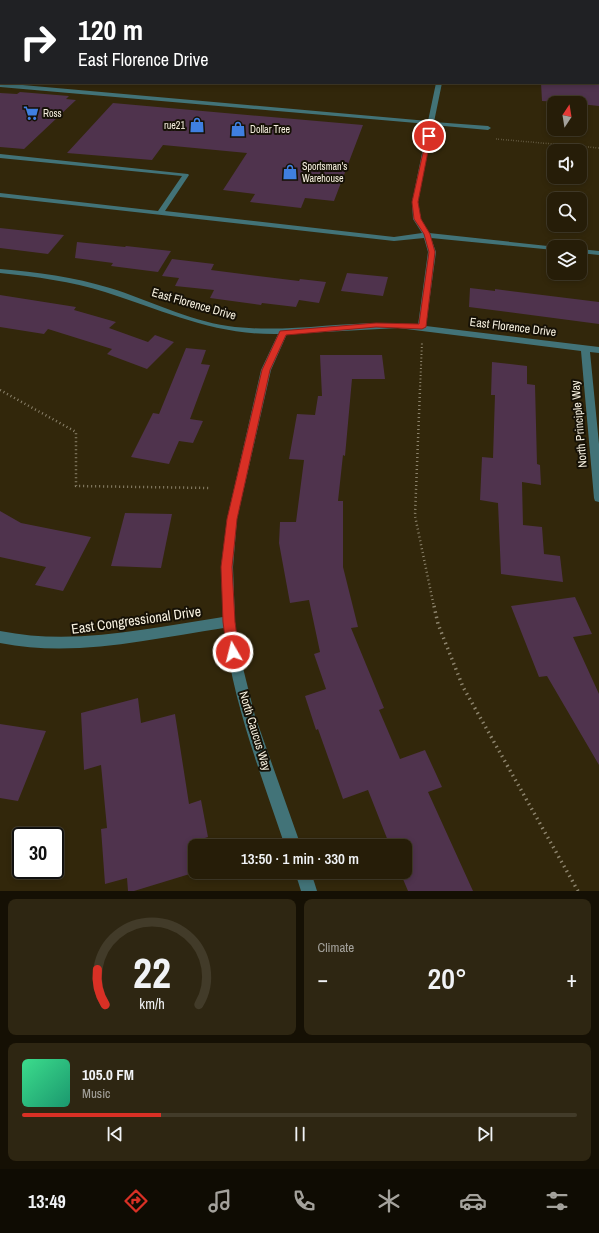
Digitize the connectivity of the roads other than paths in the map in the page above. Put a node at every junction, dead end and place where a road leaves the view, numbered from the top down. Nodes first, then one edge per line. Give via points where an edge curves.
1 (439, 84) edge
2 (0, 85) edge
3 (432, 122) junction
4 (488, 128) dead end
5 (0, 156) edge
6 (0, 195) edge
7 (160, 213) junction
8 (427, 234) junction
9 (547, 247) edge
10 (587, 252) edge
11 (599, 253) edge
12 (0, 271) edge
13 (422, 327) junction
14 (283, 333) junction
15 (585, 348) junction
16 (599, 350) edge
17 (599, 498) edge
18 (229, 622) junction
19 (0, 637) edge
20 (291, 839) edge
21 (305, 879) edge
22 (309, 891) edge

1 - 3 street
2 - 3 street
3 - 4 street
3 - 8 street via 415,202 417,219
5 - 7 street via 186,175
6 - 7 street
7 - 8 street via 394,239
8 - 9 street
8 - 13 street via 432,252
10 - 11 street
12 - 14 street, East Florence Drive via 90,285 226,328
13 - 14 street, East Florence Drive via 376,325
13 - 15 street, East Florence Drive
14 - 18 street, North Caucus Way via 266,370 232,519 227,567
15 - 16 street, East Florence Drive
15 - 17 street, North Principle Way
18 - 19 street, East Congressional Drive via 88,644 53,645
18 - 20 street, North Caucus Way via 233,652 248,716
21 - 22 street

